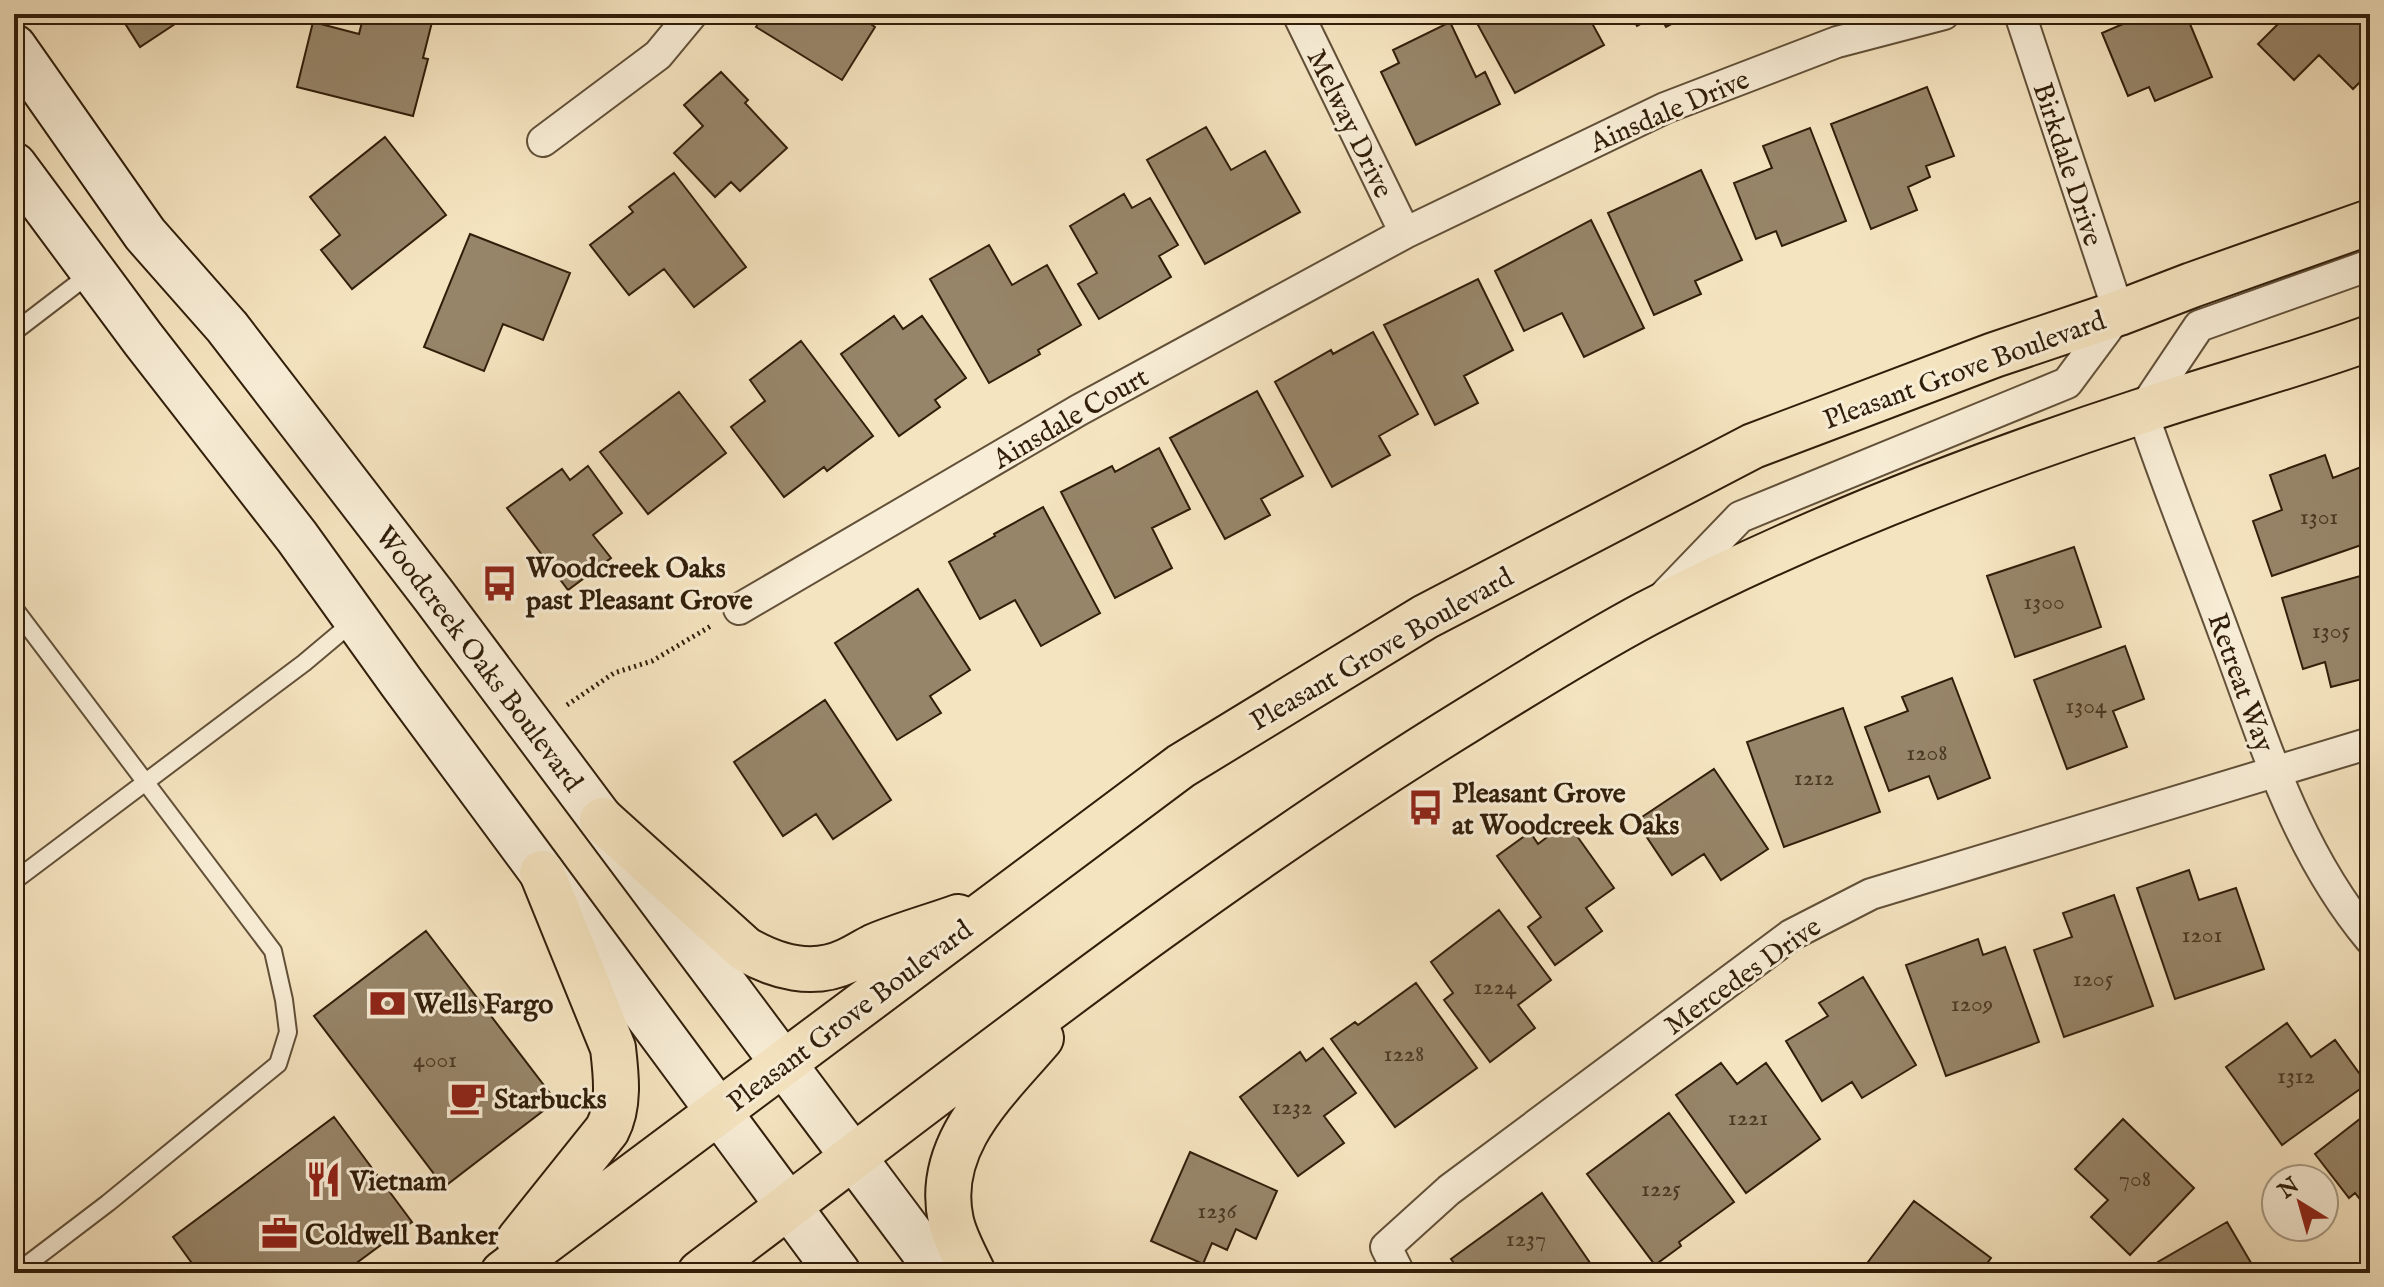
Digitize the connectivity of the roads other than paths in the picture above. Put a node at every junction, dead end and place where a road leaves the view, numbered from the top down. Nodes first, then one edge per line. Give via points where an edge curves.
1 (692, 14) edge
2 (1298, 14) edge
3 (1944, 14) edge
4 (2020, 14) edge
5 (14, 47) edge
6 (543, 141) dead end
7 (14, 165) edge
8 (2370, 222) edge
9 (1405, 233) junction
10 (145, 234) junction
11 (2370, 265) edge
12 (93, 272) junction
13 (2119, 313) junction
14 (14, 332) edge
15 (2370, 338) edge
16 (2142, 411) junction
17 (14, 608) edge
18 (739, 609) road end
19 (1647, 614) junction
20 (355, 620) junction
21 (2370, 743) edge
22 (2274, 772) junction
23 (145, 782) junction
24 (602, 820) junction
25 (542, 873) junction
26 (14, 881) edge
27 (998, 904) junction
28 (2370, 939) edge
29 (1088, 981) junction
30 (784, 1063) junction
31 (719, 1112) junction
32 (854, 1157) junction
33 (789, 1206) junction
34 (16, 1273) edge
35 (494, 1273) edge
36 (503, 1273) edge
37 (700, 1273) edge
38 (838, 1273) edge
39 (940, 1273) edge
40 (973, 1273) edge
41 (1399, 1273) edge

1 - 6 street via 658,55
2 - 9 street, Melway Drive
3 - 9 street, Ainsdale Drive via 1837,42 1665,108
4 - 13 street, Birkdale Drive
5 - 10 main road, Woodcreek Oaks Boulevard
7 - 12 main road
8 - 13 main road, Pleasant Grove Boulevard
9 - 18 street, Ainsdale Court via 1079,410
10 - 12 main road
10 - 24 main road, Woodcreek Oaks Boulevard via 227,327
11 - 16 street via 2199,326
12 - 14 lane
12 - 20 main road
13 - 19 street via 2067,383 1740,517
13 - 27 main road, Pleasant Grove Boulevard via 1753,446 1425,617 1181,766
15 - 16 main road
16 - 19 main road via 1926,488
16 - 22 street, Retreat Way
17 - 23 lane
19 - 29 main road via 1335,805
20 - 23 lane
20 - 25 main road
21 - 22 street
22 - 28 street, Retreat Way via 2307,846
22 - 41 street, Mercedes Drive via 1871,894 1791,935 1449,1190 1386,1247
23 - 26 lane
23 - 34 lane via 273,951 288,1032 278,1064
24 - 27 main road via 745,949 785,967 818,969 844,963 874,947
24 - 30 main road, Woodcreek Oaks Boulevard
25 - 31 main road
25 - 35 main road via 613,1048 615,1101 607,1130
27 - 30 main road, Pleasant Grove Boulevard
29 - 32 main road
29 - 40 main road via 961,1138 949,1197 951,1220
30 - 31 main road, Pleasant Grove Boulevard
30 - 32 main road, Woodcreek Oaks Boulevard
31 - 33 main road
31 - 36 main road, Pleasant Grove Boulevard
32 - 33 main road
32 - 39 main road, Woodcreek Oaks Boulevard
33 - 37 main road
33 - 38 main road

